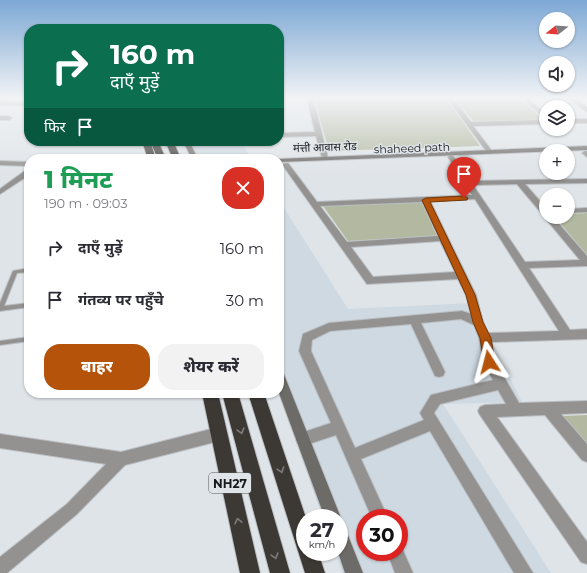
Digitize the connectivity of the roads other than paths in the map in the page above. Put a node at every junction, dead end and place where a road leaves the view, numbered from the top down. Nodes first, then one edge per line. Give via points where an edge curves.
1 (470, 124) edge
2 (316, 125) edge
3 (318, 134) junction
4 (284, 135) edge
5 (489, 151) junction
6 (586, 152) edge
7 (575, 153) edge
8 (539, 154) edge
9 (451, 157) junction
10 (325, 158) junction
11 (374, 158) junction
12 (0, 163) edge
13 (284, 163) edge
14 (284, 163) edge
15 (24, 164) edge
16 (284, 167) edge
17 (24, 175) edge
18 (587, 181) edge
19 (468, 183) junction
20 (520, 183) junction
21 (0, 192) edge
22 (477, 198) junction
23 (426, 200) junction
24 (315, 204) junction
25 (539, 205) edge
26 (587, 210) edge
27 (575, 211) edge
28 (555, 224) edge
29 (444, 238) junction
30 (344, 246) junction
31 (587, 262) edge
32 (521, 265) junction
33 (24, 271) edge
34 (461, 275) junction
35 (24, 306) edge
36 (414, 319) junction
37 (478, 322) junction
38 (567, 334) junction
39 (587, 334) edge
40 (486, 338) junction
41 (24, 340) edge
42 (0, 343) edge
43 (439, 372) dead end
44 (501, 384) junction
45 (284, 390) edge
46 (211, 398) edge
47 (231, 398) edge
48 (258, 398) edge
49 (587, 407) edge
50 (548, 409) junction
51 (516, 410) junction
52 (433, 423) junction
53 (339, 427) junction
54 (219, 434) junction
55 (303, 439) junction
56 (0, 441) edge
57 (587, 455) edge
58 (352, 456) junction
59 (121, 459) junction
60 (330, 509) edge
61 (376, 509) edge
62 (296, 515) edge
63 (587, 556) edge
64 (348, 557) edge
65 (311, 561) edge
66 (399, 561) edge
67 (0, 568) edge
68 (250, 573) edge
69 (280, 573) edge
70 (315, 573) edge
71 (354, 573) edge
72 (404, 573) edge
73 (524, 573) edge

1 - 5 street
2 - 3 street
3 - 4 street
3 - 10 street
5 - 6 street, मंत्ती आवास रोड
5 - 11 street, मंत्ती आवास रोड
6 - 7 street
8 - 9 street, shaheed path
9 - 11 street, shaheed path
9 - 19 street
10 - 11 street, मंत्ती आवास रोड
10 - 13 street, मंत्ती आवास रोड
11 - 14 street, shaheed path
12 - 15 street
16 - 24 street
17 - 21 street
18 - 20 street
19 - 20 street
19 - 22 street
20 - 25 street
22 - 23 street
22 - 32 street
23 - 24 street
23 - 29 street
24 - 30 street
26 - 27 street
28 - 31 street
29 - 30 street
29 - 34 street
30 - 34 street via 370,281
31 - 32 street
32 - 38 street
33 - 35 lane via 15,272 0,309
34 - 37 street
36 - 37 street via 462,315
36 - 43 street
36 - 53 street via 329,327 307,337 305,351
37 - 40 street
38 - 39 street
38 - 40 street
40 - 44 street via 489,362
41 - 42 lane
44 - 51 street
44 - 52 street via 436,399 427,413
45 - 55 street
46 - 54 highway, NH27
47 -> 69 highway
48 -> 62 highway
49 - 50 street
50 - 51 street
50 - 57 street
51 - 63 street via 485,411
52 - 58 street
52 - 73 street
53 - 55 street
53 - 58 street
54 - 59 street
68 -> 54 highway, NH27
55 - 60 street
56 - 59 street
58 - 61 street
59 - 67 street via 72,509
64 - 71 street
65 - 70 highway
66 - 72 street

